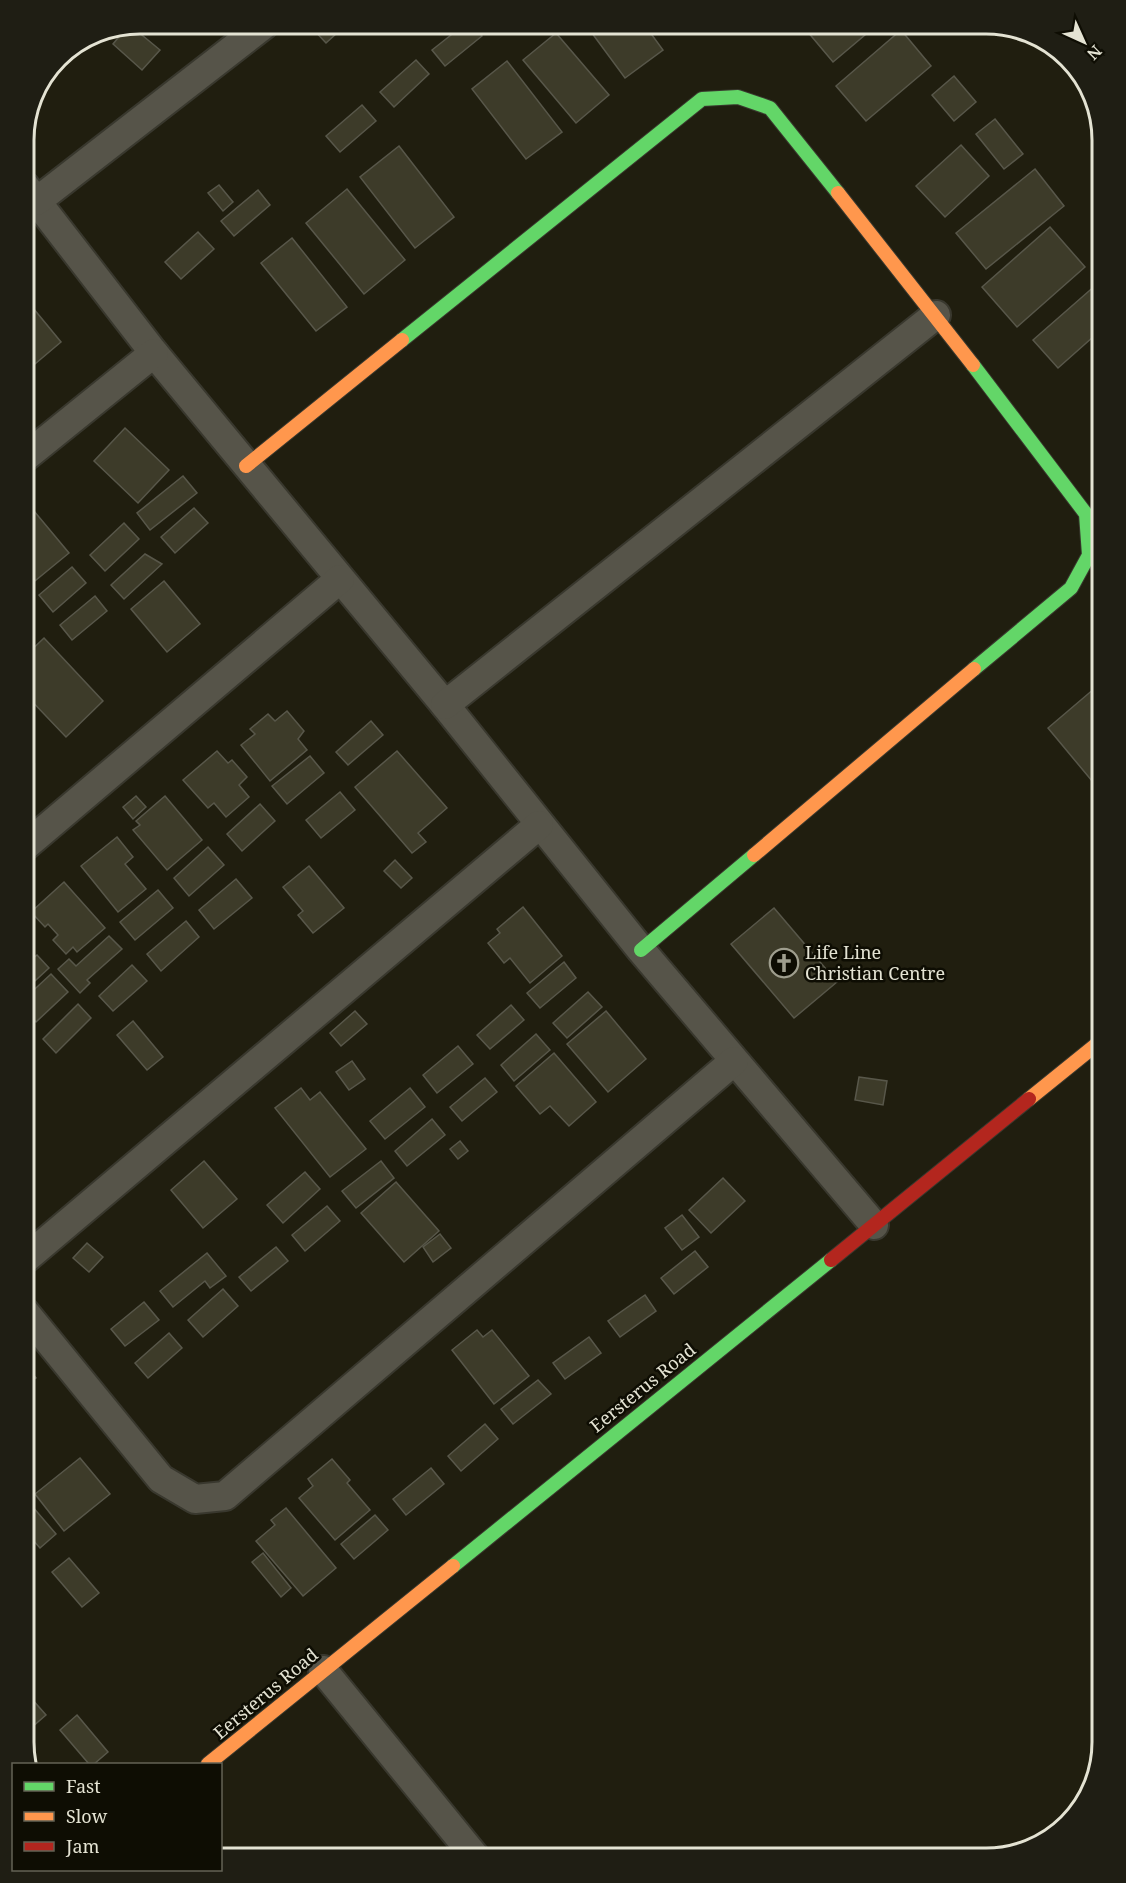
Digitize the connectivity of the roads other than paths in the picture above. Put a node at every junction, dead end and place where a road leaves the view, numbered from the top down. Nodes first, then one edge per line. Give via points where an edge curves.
1 (252, 34) edge
2 (35, 190) edge
3 (35, 198) edge
4 (936, 315) junction
5 (154, 353) junction
6 (35, 449) edge
7 (246, 465) junction
8 (340, 579) junction
9 (445, 705) junction
10 (539, 825) junction
11 (35, 838) edge
12 (641, 950) junction
13 (1092, 1048) edge
14 (734, 1061) junction
15 (874, 1225) junction
16 (34, 1251) edge
17 (34, 1324) edge
18 (323, 1670) junction
19 (209, 1763) edge
20 (468, 1848) edge

1 - 2 street
3 - 5 street
4 - 7 street via 770,108 738,97 702,99
4 - 9 street
4 - 12 street via 1086,514 1089,555 1071,588
5 - 6 street
5 - 7 street
7 - 8 street
8 - 9 street
8 - 11 street
9 - 10 street
10 - 12 street
10 - 16 street
12 - 14 street
13 - 15 street, Eersterus Road
14 - 15 street
14 - 17 street via 225,1496 195,1499 161,1479
15 - 18 street, Eersterus Road
18 - 19 street, Eersterus Road
18 - 20 street

